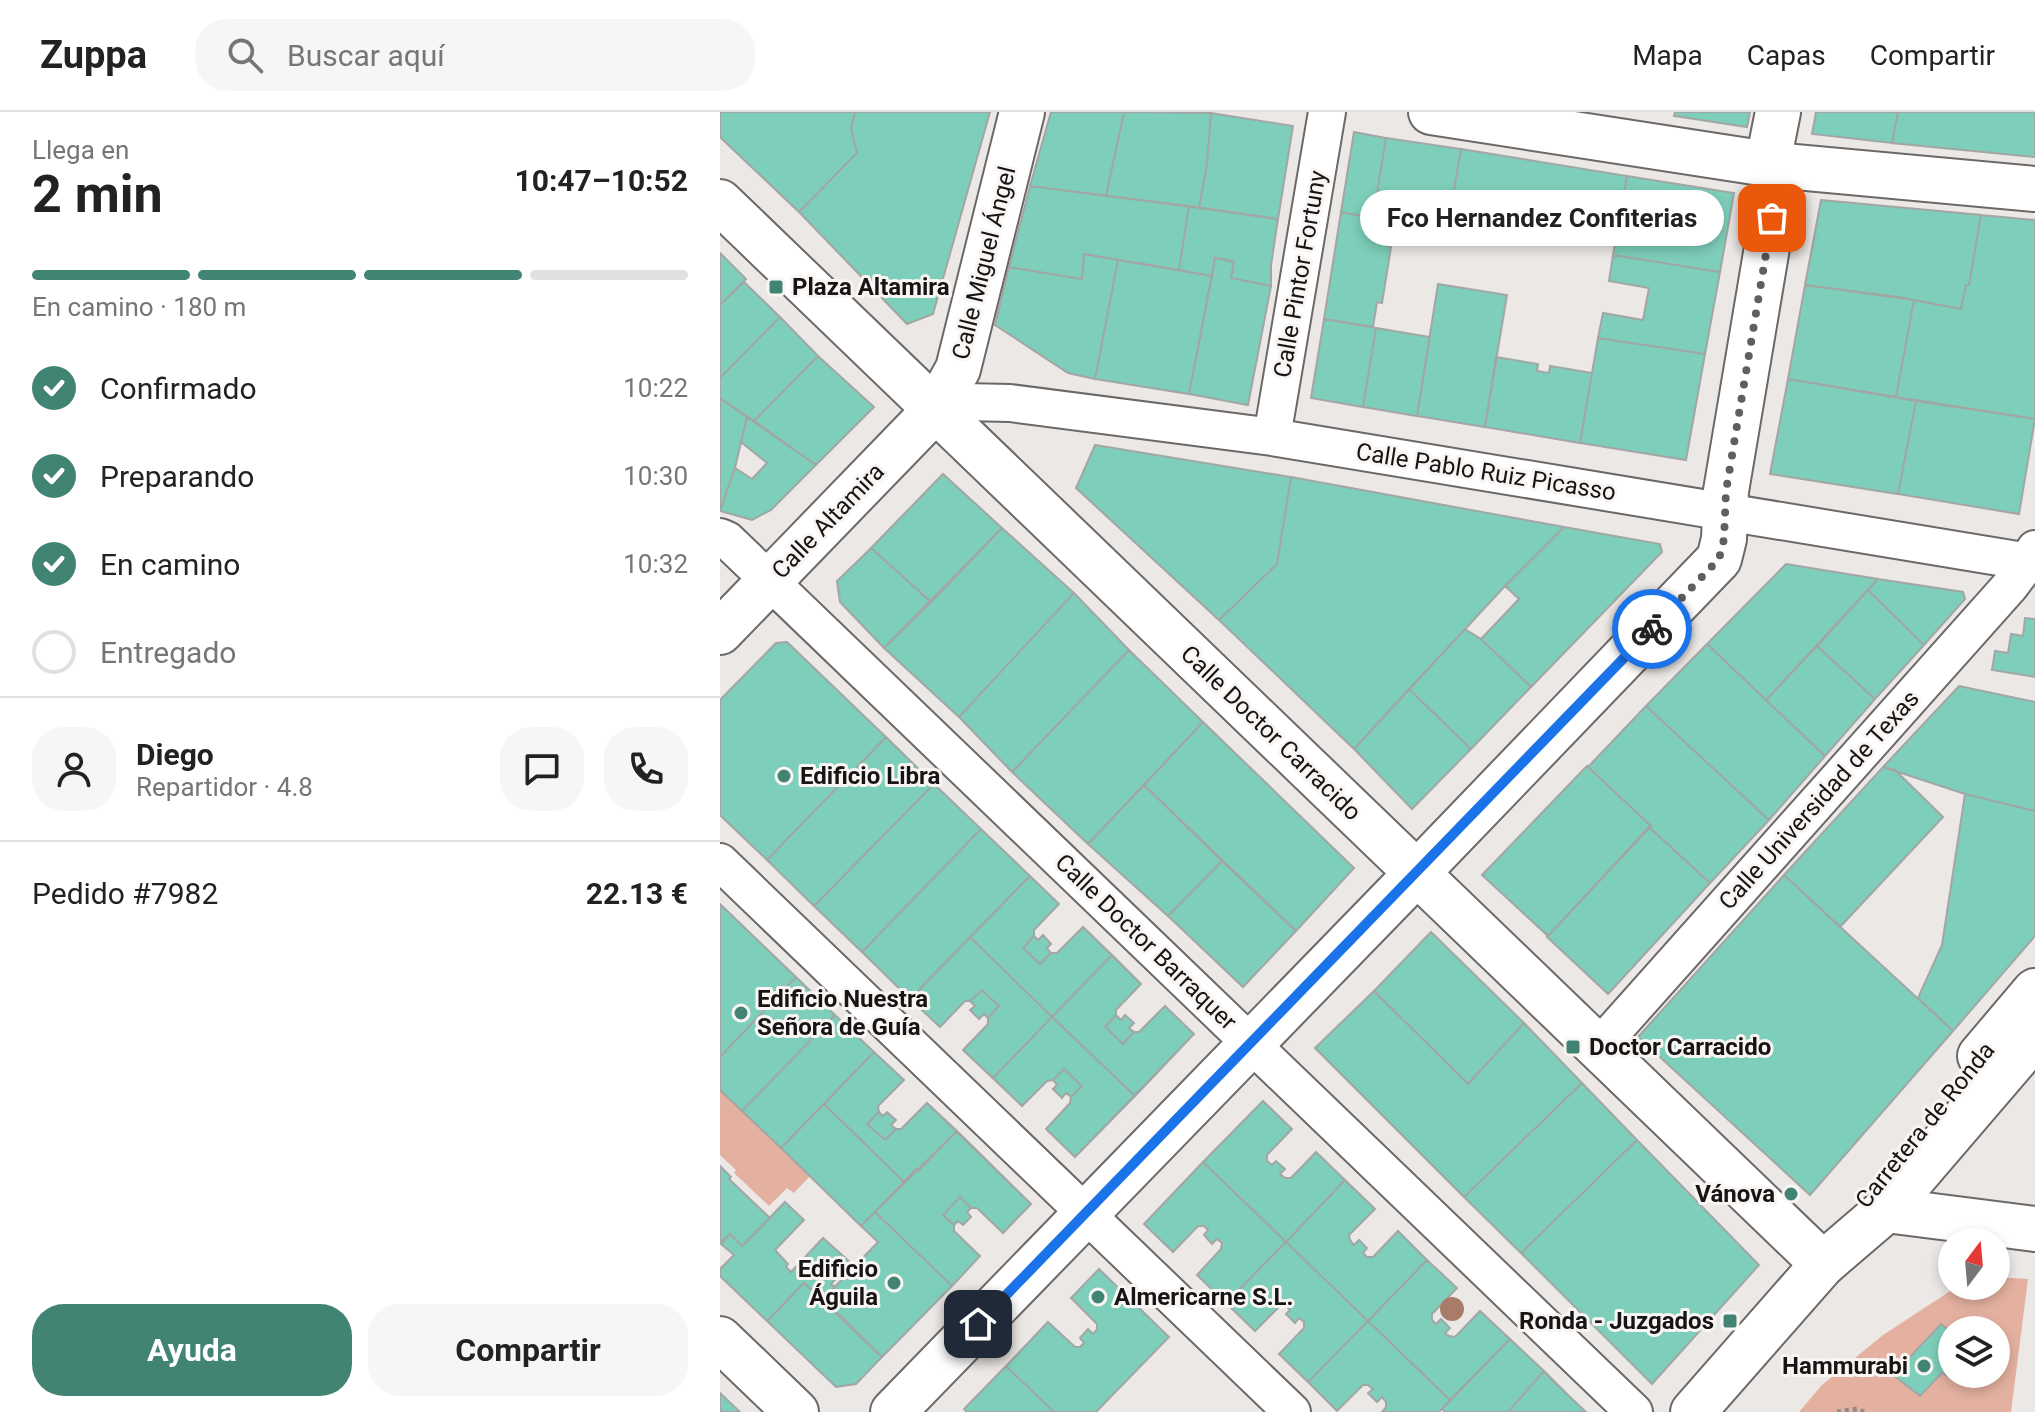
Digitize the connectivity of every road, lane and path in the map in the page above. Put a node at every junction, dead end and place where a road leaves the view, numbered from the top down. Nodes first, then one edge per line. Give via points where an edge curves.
1 (1022, 112) edge
2 (1327, 112) edge
3 (1431, 112) edge
4 (1778, 112) edge
5 (1553, 121) edge
6 (1774, 165) junction
7 (2035, 189) edge
8 (720, 202) edge
9 (935, 410) junction
10 (1272, 437) junction
11 (1724, 512) junction
12 (724, 538) edge
13 (2033, 558) edge
14 (770, 581) junction
15 (720, 632) edge
16 (720, 862) edge
17 (1417, 873) junction
18 (2035, 991) edge
19 (2035, 1036) edge
20 (1251, 1043) junction
21 (1598, 1048) junction
22 (1886, 1210) junction
23 (1085, 1213) junction
24 (2035, 1229) edge
25 (1823, 1264) junction
26 (720, 1339) edge
27 (796, 1412) edge
28 (893, 1412) edge
29 (1292, 1412) edge
30 (1634, 1412) edge
31 (1693, 1412) edge
32 (1837, 1412) edge
33 (1864, 1412) edge

1 - 9 street, Calle Miguel Ángel via 958,369
2 - 10 street, Calle Pintor Fortuny
3 - 5 street
4 - 6 street
5 - 6 street
6 - 7 street
6 - 11 street via 1777,188
8 - 9 street, Calle Doctor Carracido
9 - 10 street, Calle Pablo Ruiz Picasso via 964,402 1010,403
9 - 14 street, Calle Altamira
9 - 17 street, Calle Doctor Carracido
10 - 11 street, Calle Pablo Ruiz Picasso
11 - 13 street, Calle Pablo Ruiz Picasso
11 - 17 street via 1719,559
12 - 14 street, Calle Doctor Barraquer
13 - 21 street, Calle Universidad de Texas
14 - 15 street, Calle Altamira
14 - 20 street, Calle Doctor Barraquer
16 - 23 street
17 - 20 street
17 - 21 street, Calle Doctor Carracido
18 - 25 street, Carretera de Ronda via 1862,1198
19 - 22 street, Carretera de Ronda
20 - 23 street
20 - 30 street, Calle Doctor Barraquer
21 - 25 street, Calle Doctor Carracido
22 - 24 street
22 - 25 street, Carretera de Ronda
23 - 28 street
23 - 29 street
25 - 31 street, Carretera de Ronda
26 - 27 street
32 - 33 path

